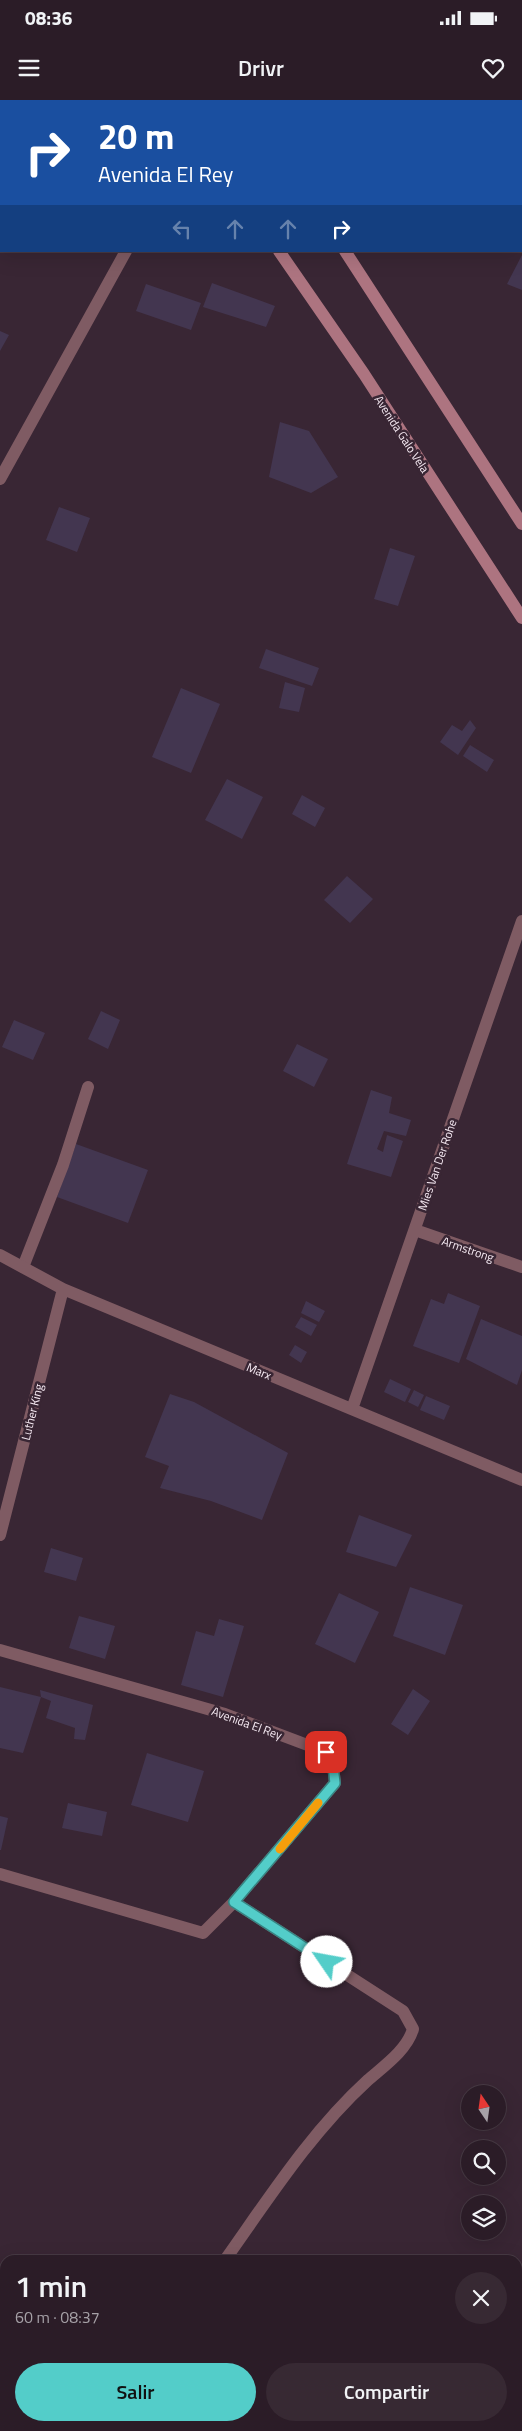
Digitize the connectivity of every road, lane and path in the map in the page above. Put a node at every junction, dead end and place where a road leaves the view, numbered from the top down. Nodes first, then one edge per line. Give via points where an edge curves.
1 (125, 252) edge
2 (281, 252) edge
3 (346, 252) edge
4 (0, 479) edge
5 (522, 524) edge
6 (522, 618) edge
7 (522, 921) edge
8 (88, 1087) dead end
9 (414, 1230) junction
10 (0, 1255) edge
11 (23, 1267) junction
12 (522, 1267) edge
13 (63, 1289) junction
14 (352, 1409) junction
15 (522, 1480) edge
16 (0, 1536) edge
17 (0, 1650) edge
18 (0, 1874) edge
19 (234, 1902) junction
20 (229, 2255) edge

1 - 4 street
2 - 6 main road, Avenida Galo Vela
3 - 5 main road
7 - 9 street, Mies Van Der Rohe
8 - 11 street
9 - 12 street, Armstrong
9 - 14 street, Mies Van Der Rohe
10 - 11 street, Marx
11 - 13 street, Marx
13 - 14 street, Marx
13 - 16 street, Luther King
14 - 15 street, Marx
17 - 19 street, Avenida El Rey via 225,1714 326,1752 333,1766 335,1783
18 - 19 street, Avenida El Rey via 203,1933
19 - 20 street via 403,2011 412,2029 410,2038 397,2054 348,2098 301,2154

